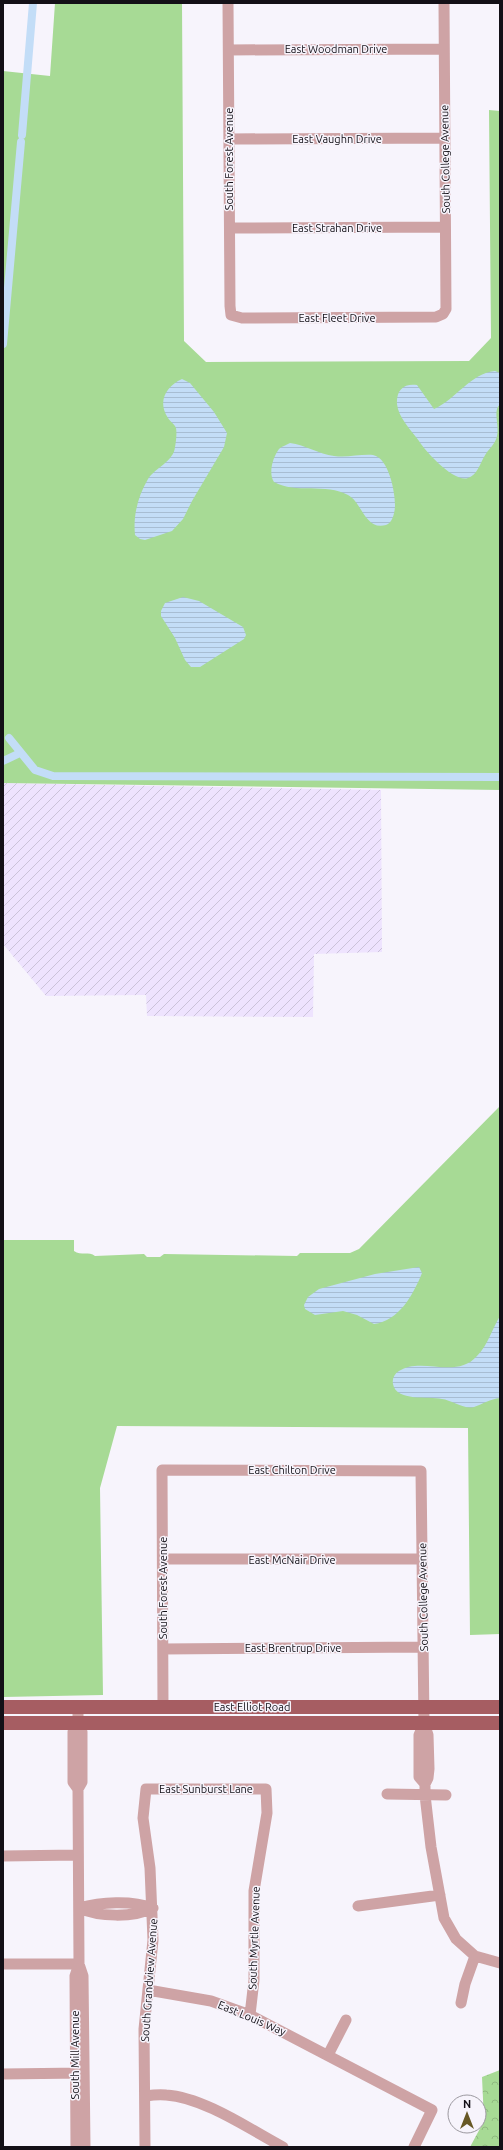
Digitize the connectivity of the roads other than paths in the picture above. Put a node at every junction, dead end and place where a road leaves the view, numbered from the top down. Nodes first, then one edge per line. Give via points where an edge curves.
1 (228, 3) edge
2 (444, 3) edge
3 (444, 49) junction
4 (229, 50) junction
5 (444, 138) junction
6 (229, 139) junction
7 (445, 227) junction
8 (230, 228) junction
9 (443, 314) joint
10 (231, 315) joint
11 (162, 1470) joint
12 (421, 1471) joint
13 (163, 1560) junction
14 (422, 1560) junction
15 (423, 1647) junction
16 (163, 1649) junction
17 (3, 1707) edge
18 (78, 1707) junction
19 (163, 1707) junction
20 (424, 1707) junction
21 (500, 1707) edge
22 (3, 1723) edge
23 (78, 1723) junction
24 (424, 1723) junction
25 (500, 1723) edge
26 (146, 1789) joint
27 (266, 1789) joint
28 (425, 1789) junction
29 (386, 1794) dead end
30 (446, 1795) dead end
31 (78, 1855) junction
32 (3, 1856) edge
33 (440, 1895) junction
34 (358, 1906) dead end
35 (79, 1908) junction
36 (153, 1908) junction
37 (475, 1956) junction
38 (500, 1963) edge
39 (3, 1964) edge
40 (79, 1964) junction
41 (148, 1990) junction
42 (461, 2003) dead end
43 (250, 2015) junction
44 (346, 2020) dead end
45 (328, 2055) junction
46 (80, 2073) junction
47 (3, 2074) edge
48 (145, 2096) junction
49 (76, 2147) edge
50 (85, 2147) edge
51 (145, 2147) edge
52 (283, 2147) edge
53 (414, 2147) edge

1 - 4 street, South Forest Avenue
2 - 3 street, South College Avenue
3 - 4 street, East Woodman Drive
3 - 5 street, South College Avenue
4 - 6 street, South Forest Avenue
5 - 6 street, East Vaughn Drive
5 - 7 street, South College Avenue
6 - 8 street, South Forest Avenue
7 - 8 street, East Strahan Drive
7 - 9 street, South College Avenue via 446,308
8 - 10 street, South Forest Avenue
9 - 10 street, East Fleet Drive via 436,317 242,318
11 - 12 street, East Chilton Drive
11 - 13 street, South Forest Avenue
12 - 14 street, South College Avenue
13 - 14 street, East McNair Drive
13 - 16 street, South Forest Avenue
14 - 15 street, South College Avenue
15 - 16 street, East Brentrup Drive
15 - 20 street, South College Avenue
16 - 19 street, South Forest Avenue
17 - 18 main road, East Elliot Road
18 - 19 main road, East Elliot Road
18 - 23 street, South Mill Avenue
19 - 20 main road, East Elliot Road
20 - 21 main road, East Elliot Road
20 - 24 street, South College Avenue
22 - 23 main road, East Elliot Road
23 - 24 main road, East Elliot Road
23 - 31 street, South Mill Avenue via 73,1734 73,1782 78,1789
24 - 25 main road, East Elliot Road
24 - 28 street, South College Avenue via 419,1735 424,1761 419,1777
26 - 27 street, East Sunburst Lane
26 - 36 street, South Grandview Avenue via 143,1818
27 - 43 street, South Myrtle Avenue via 267,1813 254,1891 254,1980
28 - 29 street
28 - 30 street
28 - 33 street, South College Avenue via 431,1847
31 - 32 street
31 - 35 street, South Mill Avenue
33 - 34 street
33 - 37 street, South College Avenue via 444,1918 456,1939
35 - 36 street via 92,1904 120,1909 142,1904
35 - 40 street, South Mill Avenue
36 - 41 street, South Grandview Avenue
37 - 38 street
37 - 42 street
39 - 40 street
40 - 46 street, South Mill Avenue via 75,1976
41 - 43 street, East Louis Way via 211,2001
41 - 48 street, South Grandview Avenue via 144,2029
43 - 45 street, East Louis Way
44 - 45 street
45 - 53 street, East Louis Way via 432,2110
46 - 47 street
46 - 49 street, South Mill Avenue
46 - 50 street, South Mill Avenue
48 - 51 street, South Grandview Avenue
48 - 52 street via 166,2095 186,2098

